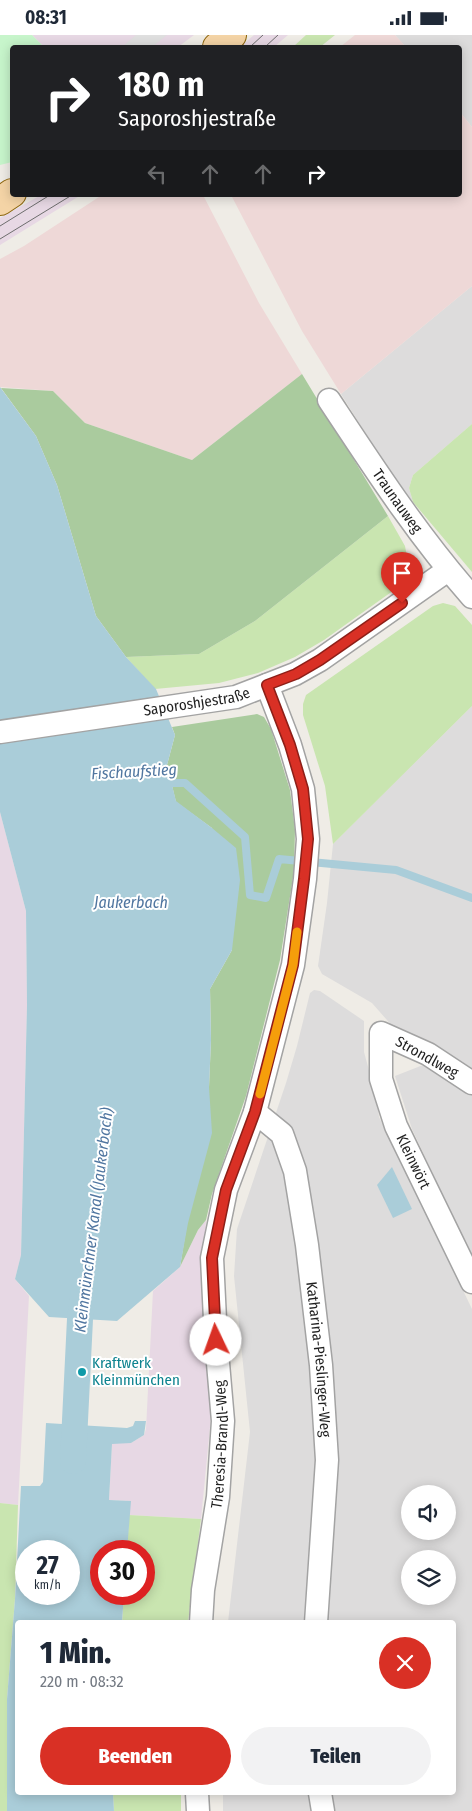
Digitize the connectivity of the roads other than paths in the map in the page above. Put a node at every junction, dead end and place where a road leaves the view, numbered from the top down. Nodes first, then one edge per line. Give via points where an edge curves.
1 (232, 35) edge
2 (220, 45) edge
3 (329, 400) dead end
4 (448, 570) junction
5 (472, 597) edge
6 (267, 685) junction
7 (0, 732) edge
8 (381, 1033) joint
9 (472, 1083) edge
10 (255, 1112) junction
11 (472, 1282) edge
12 (201, 1620) edge
13 (316, 1620) edge
14 (197, 1795) edge
15 (320, 1795) edge
16 (198, 1811) edge
17 (323, 1811) edge

1 - 2 main road
3 - 4 street, Traunauweg
4 - 5 street, Traunauweg
4 - 6 street, Saporoshjestraße via 320,660
6 - 7 street, Saporoshjestraße via 236,697 202,703
6 - 10 street, Theresia-Brandl-Weg via 303,789 308,839 293,965
8 - 9 street, Strondlweg via 428,1054
8 - 11 street, Kleinwört via 381,1079 396,1126
10 - 12 street, Theresia-Brandl-Weg via 226,1190 212,1258 223,1421 218,1497
10 - 13 street, Katharina-Pieslinger-Weg via 282,1133 295,1171 313,1291 327,1460
14 - 16 street
15 - 17 street

